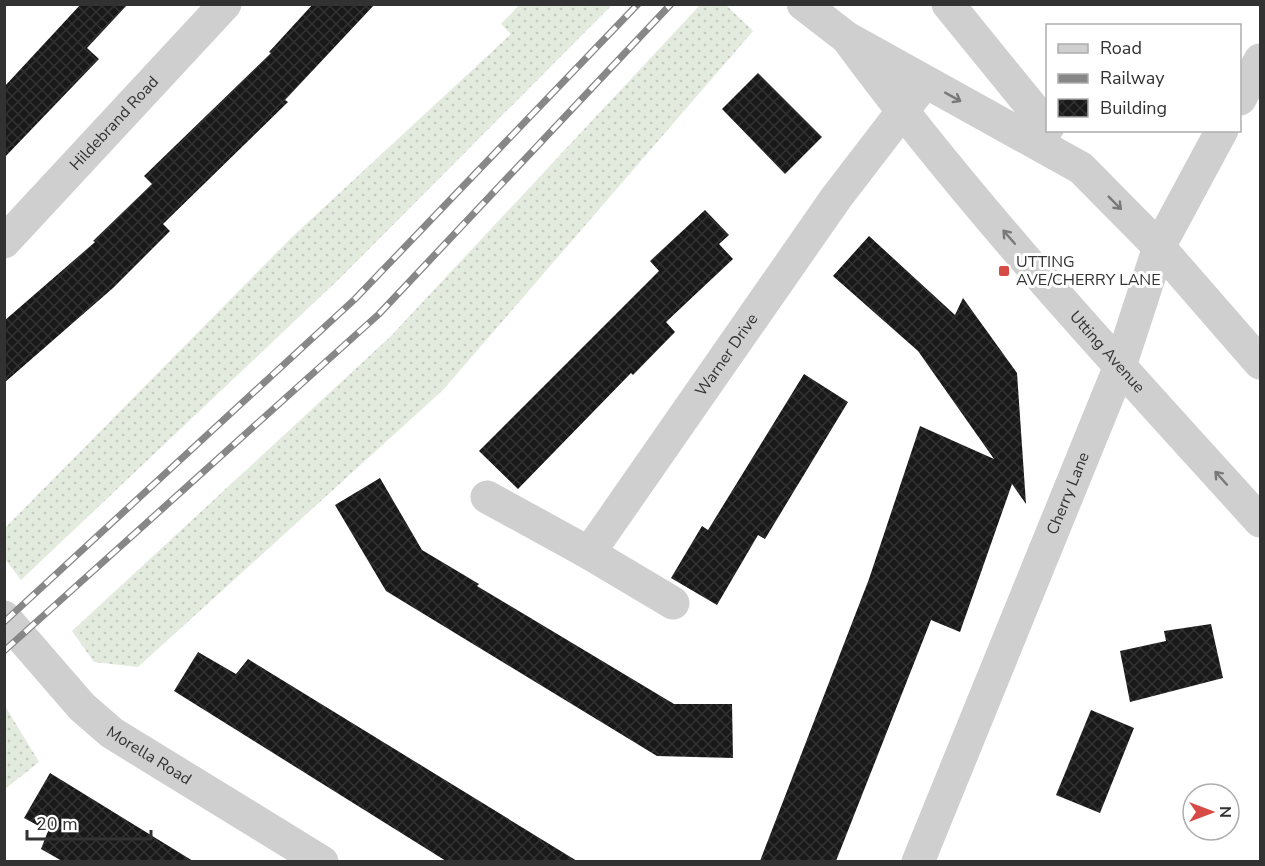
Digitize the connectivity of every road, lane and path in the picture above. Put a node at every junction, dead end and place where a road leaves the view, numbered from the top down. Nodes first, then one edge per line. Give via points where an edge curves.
1 (225, 4) edge
2 (803, 4) edge
3 (948, 4) edge
4 (847, 38) junction
5 (1260, 60) edge
6 (925, 82) junction
7 (1241, 95) edge
8 (901, 111) junction
9 (1046, 126) edge
10 (1053, 132) edge
11 (1221, 132) edge
12 (1081, 168) junction
13 (4, 242) edge
14 (1159, 247) junction
15 (1260, 363) edge
16 (1120, 366) junction
17 (487, 497) dead end
18 (1260, 521) edge
19 (589, 553) junction
20 (673, 603) dead end
21 (4, 617) edge
22 (322, 861) edge
23 (918, 861) edge

1 - 13 street, Hildebrand Road
2 - 4 street, Utting Avenue
3 - 9 street
4 - 6 street, Utting Avenue
4 - 8 street, Utting Avenue
5 - 7 street
6 - 8 street, Warner Drive
6 -> 12 street, Utting Avenue
16 -> 8 street, Utting Avenue
8 - 19 street, Warner Drive
10 - 12 street
11 - 14 street, Cherry Lane
12 -> 14 street, Utting Avenue
14 - 15 street, Utting Avenue
14 - 16 street, Cherry Lane
18 -> 16 street, Utting Avenue
16 - 23 street, Cherry Lane
17 - 19 street
19 - 20 street
21 - 22 street, Morella Road via 82,707 112,733

